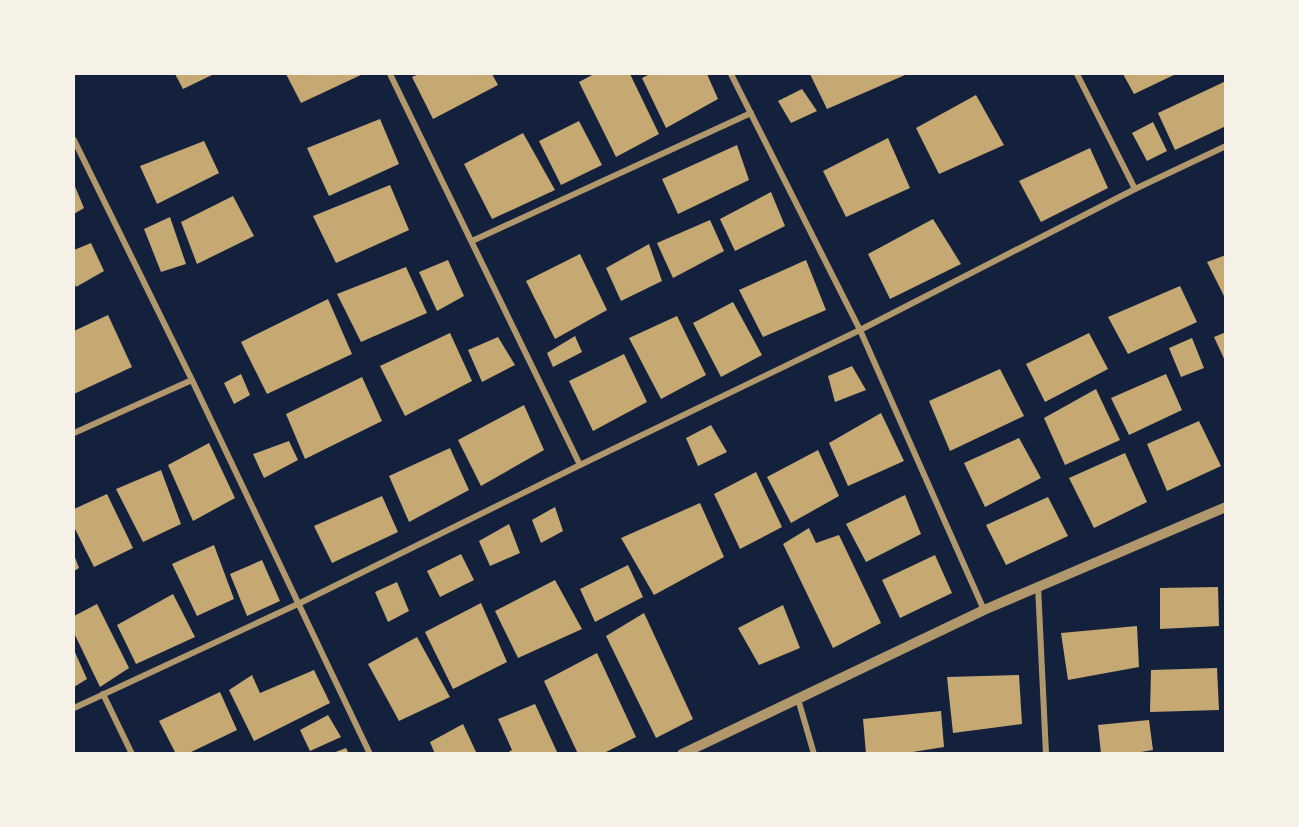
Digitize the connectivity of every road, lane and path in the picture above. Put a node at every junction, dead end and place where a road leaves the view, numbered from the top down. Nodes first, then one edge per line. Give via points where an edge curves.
1 (390, 74) edge
2 (732, 74) edge
3 (1077, 74) edge
4 (751, 113) junction
5 (74, 140) edge
6 (1226, 146) edge
7 (1135, 189) junction
8 (472, 241) junction
9 (860, 330) junction
10 (192, 380) junction
11 (74, 433) edge
12 (580, 465) junction
13 (1225, 507) edge
14 (1226, 518) edge
15 (1038, 586) junction
16 (300, 603) junction
17 (984, 610) junction
18 (103, 694) junction
19 (798, 699) junction
20 (74, 708) edge
21 (132, 753) edge
22 (370, 753) edge
23 (682, 753) edge
24 (814, 753) edge
25 (1046, 753) edge

1 - 8 street
2 - 4 street
3 - 7 street
4 - 8 street
4 - 9 street
5 - 10 street
6 - 7 street
7 - 9 street
8 - 12 street
9 - 12 street
9 - 17 street
10 - 11 street
10 - 16 street
12 - 16 street
13 - 14 street
13 - 15 street
15 - 17 street
15 - 25 street
16 - 18 street
16 - 22 street
17 - 19 street
18 - 20 street
18 - 21 street
19 - 23 street
19 - 24 street

